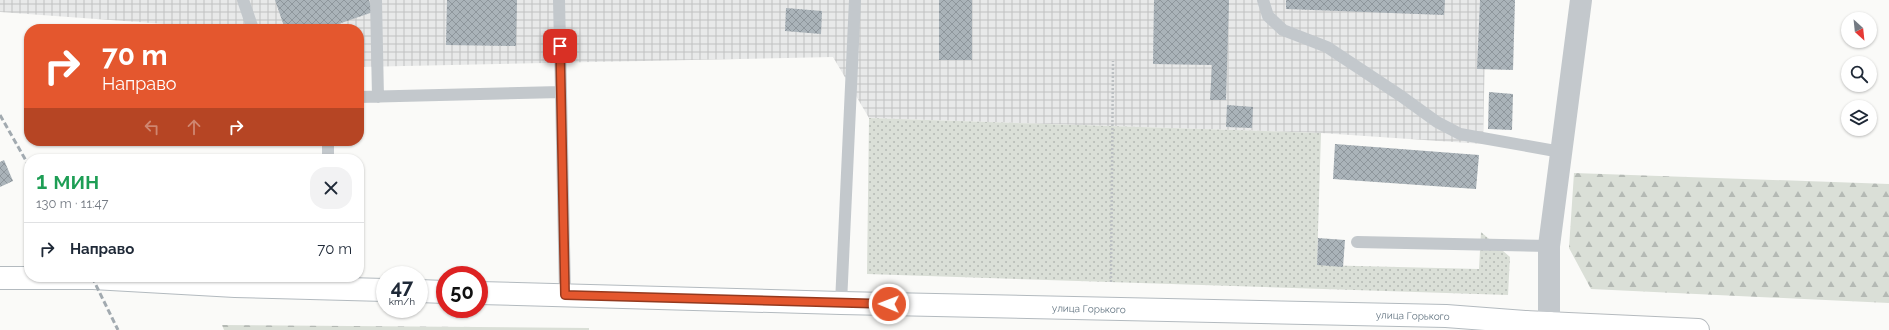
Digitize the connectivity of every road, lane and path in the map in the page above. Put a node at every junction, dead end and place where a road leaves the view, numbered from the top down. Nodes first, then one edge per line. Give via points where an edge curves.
1 (243, 0) edge
2 (376, 0) edge
3 (559, 0) edge
4 (855, 0) edge
5 (1263, 0) edge
6 (1581, 0) edge
7 (251, 24) edge
8 (1113, 61) dead end
9 (561, 92) junction
10 (364, 97) edge
11 (378, 97) junction
12 (1561, 152) junction
13 (1357, 242) dead end
14 (1549, 246) junction
15 (0, 278) edge
16 (24, 278) edge
17 (280, 282) edge
18 (327, 283) edge
19 (376, 289) edge
20 (488, 293) edge
21 (565, 295) junction
22 (841, 303) junction
23 (1110, 308) junction
24 (1525, 326) edge
25 (1548, 327) edge
26 (1698, 330) edge

1 - 7 lane
2 - 11 lane
3 - 9 lane
4 - 22 lane
5 - 12 lane via 1268,16 1283,30 1327,47 1454,131
6 - 12 street
8 - 23 path
9 - 11 lane
9 - 21 lane
10 - 11 lane
12 - 14 street
13 - 14 lane
14 - 25 street
15 - 16 main road
17 - 18 main road
18 - 19 main road
20 - 21 main road, улица Горького
21 - 22 main road, улица Горького
22 - 23 main road, улица Горького
23 - 24 main road, улица Горького via 1446,316
24 - 25 main road, улица Горького
25 - 26 main road, улица Горького

